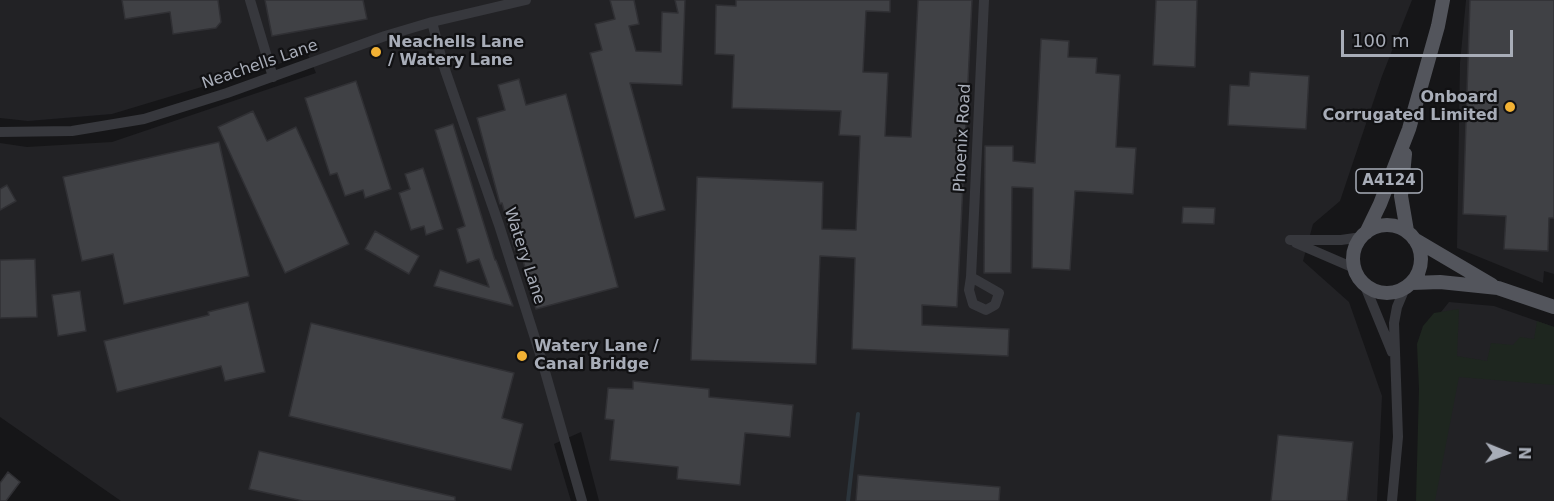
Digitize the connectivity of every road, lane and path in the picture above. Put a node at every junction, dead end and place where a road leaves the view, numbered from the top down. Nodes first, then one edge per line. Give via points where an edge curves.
1 (250, 0) edge
2 (526, 0) edge
3 (984, 0) edge
4 (1443, 0) edge
5 (432, 22) junction
6 (273, 77) junction
7 (1409, 129) junction
8 (0, 132) edge
9 (1364, 235) junction
10 (1410, 235) junction
11 (1354, 268) junction
12 (971, 277) dead end
13 (1365, 286) junction
14 (1408, 286) junction
15 (1498, 288) junction
16 (1554, 307) edge
17 (1395, 361) junction
18 (582, 501) edge
19 (1392, 501) edge

1 - 6 street
2 - 5 street, Neachells Lane
3 - 12 street, Phoenix Road
4 - 7 main road, A4124
5 - 6 street, Neachells Lane
5 - 18 street, Watery Lane via 540,354
6 - 8 street, Neachells Lane via 122,124 72,131
7 - 9 main road, A4124
7 - 10 main road, A4124 via 1401,196
9 - 10 main road via 1378,225 1394,225
9 - 11 main road via 1356,245
9 - 11 street via 1341,240 1290,240
10 - 14 main road via 1419,249 1419,263 1417,275
10 - 15 main road
11 - 13 main road
13 - 14 main road via 1391,293
13 - 17 street
14 - 15 main road via 1440,282
14 - 17 street via 1394,323
15 - 16 main road
17 - 19 street via 1398,437

